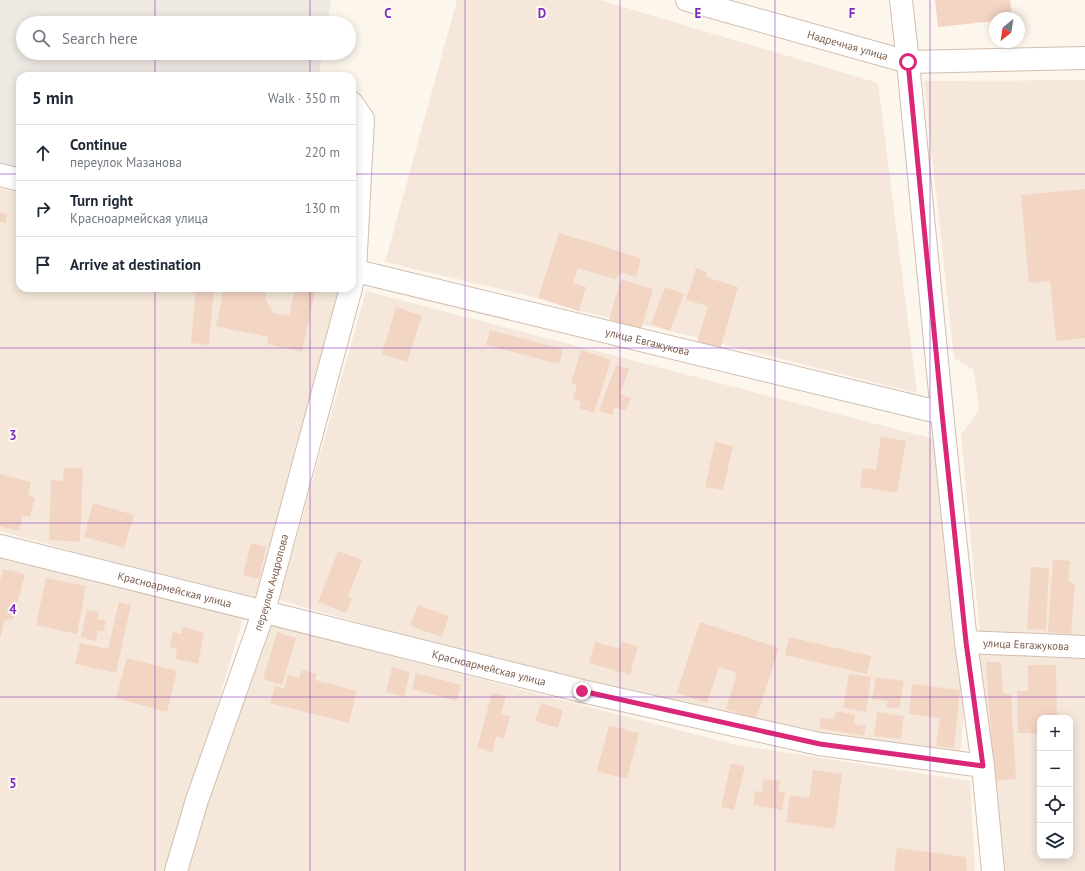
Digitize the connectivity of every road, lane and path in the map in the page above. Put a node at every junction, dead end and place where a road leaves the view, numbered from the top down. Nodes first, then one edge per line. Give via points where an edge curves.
1 (687, 0) edge
2 (901, 0) edge
3 (1085, 58) edge
4 (908, 62) junction
5 (356, 109) edge
6 (0, 175) edge
7 (16, 179) edge
8 (356, 230) edge
9 (356, 279) edge
10 (349, 292) edge
11 (942, 413) junction
12 (0, 546) edge
13 (264, 612) junction
14 (966, 642) junction
15 (1085, 647) edge
16 (983, 766) junction
17 (176, 871) edge
18 (992, 871) edge

1 - 4 street, Надречная улица
2 - 4 street
3 - 4 street, Надречная улица
4 - 11 street
5 - 8 street, переулок Андропова via 363,119
6 - 7 street
9 - 11 street, улица Евгажукова
10 - 13 street, переулок Андропова
11 - 14 street
12 - 13 street, Красноармейская улица
13 - 16 street, Красноармейская улица via 582,691 820,744
13 - 17 street, переулок Андропова via 197,800
14 - 15 street, улица Евгажукова
14 - 16 street
16 - 18 street

